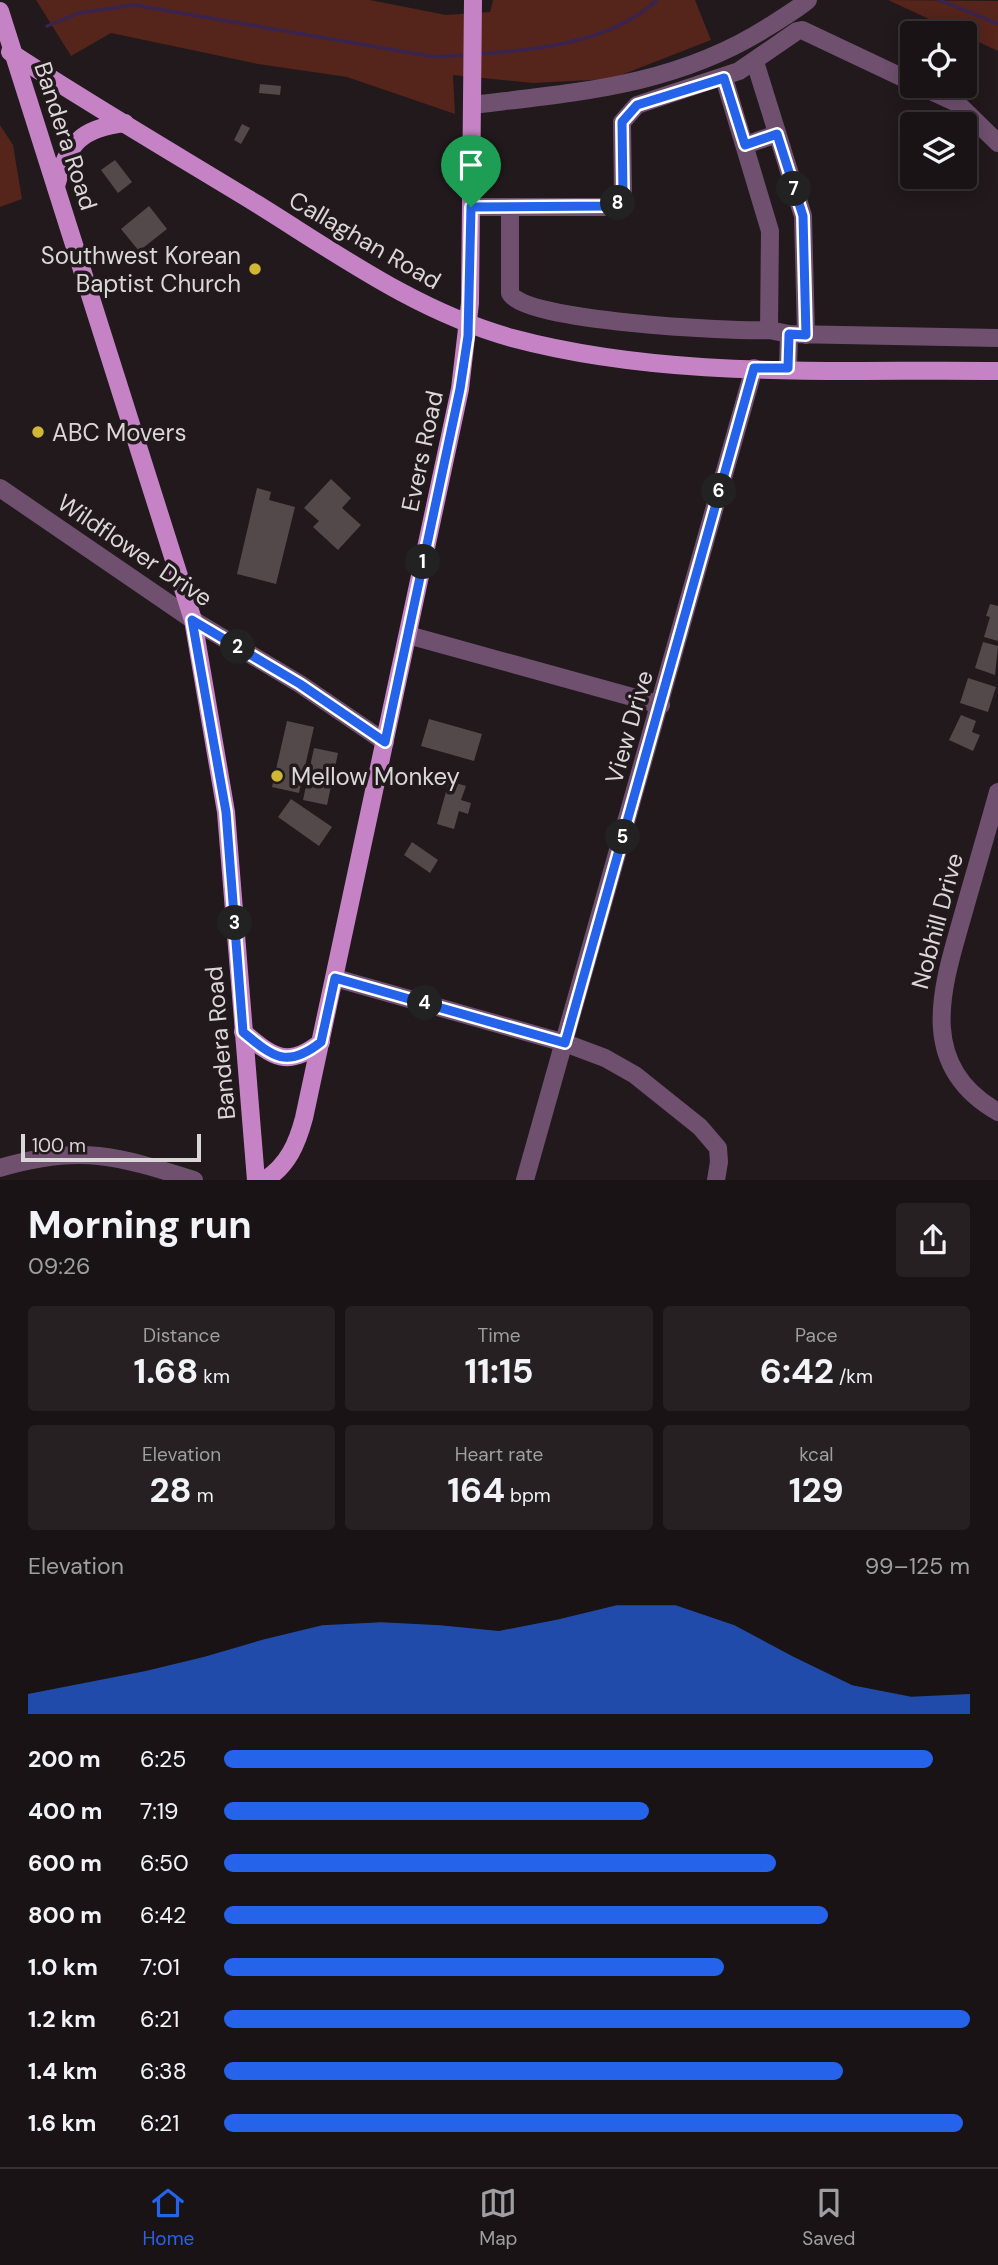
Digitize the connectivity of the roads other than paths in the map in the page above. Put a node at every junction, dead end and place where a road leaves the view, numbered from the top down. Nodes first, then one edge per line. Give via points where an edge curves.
1 (808, 0) edge
2 (472, 4) edge
3 (0, 11) edge
4 (731, 48) junction
5 (7, 50) edge
6 (755, 62) junction
7 (731, 74) junction
8 (900, 76) edge
9 (946, 98) edge
10 (472, 105) junction
11 (125, 123) junction
12 (777, 134) junction
13 (998, 144) edge
14 (745, 145) junction
15 (56, 187) junction
16 (471, 207) junction
17 (510, 207) junction
18 (771, 270) junction
19 (804, 271) junction
20 (468, 324) junction
21 (769, 330) junction
22 (797, 335) junction
23 (998, 338) edge
24 (754, 368) junction
25 (788, 368) junction
26 (998, 371) edge
27 (0, 488) edge
28 (192, 620) junction
29 (408, 635) junction
30 (661, 705) junction
31 (385, 742) junction
32 (998, 792) edge
33 (991, 845) edge
34 (335, 978) junction
35 (243, 1032) junction
36 (321, 1042) junction
37 (565, 1043) junction
38 (998, 1112) edge
39 (0, 1168) edge
40 (194, 1180) edge
41 (256, 1180) edge
42 (265, 1180) edge
43 (525, 1180) edge
44 (716, 1180) edge

1 - 4 street
2 - 10 main road, Evers Road
3 - 5 main road, Bandera Road
4 - 7 street
4 - 10 street via 647,80
5 - 11 main road, Callaghan Road
5 - 15 main road, Bandera Road
6 - 7 street
6 - 8 street via 802,30
6 - 12 street
7 - 14 street
7 - 17 street via 637,105 627,113 622,122 623,195 618,203
9 - 13 street
10 - 16 main road, Evers Road
11 - 15 main road via 81,135
11 - 20 main road, Callaghan Road via 392,288
12 - 14 street
12 - 19 street via 803,216
14 - 18 street via 768,219
15 - 28 main road, Bandera Road
16 - 17 street
16 - 20 main road, Evers Road
17 - 21 street via 509,282 512,298 524,305 615,321
18 - 19 street
18 - 21 street
19 - 22 street
20 - 24 main road, Callaghan Road via 609,358
20 - 29 main road, Evers Road via 460,389
21 - 22 street
22 - 23 street
22 - 25 street
24 - 25 main road, Callaghan Road
24 - 30 street, View Drive
25 - 26 main road, Callaghan Road
27 - 28 street, Wildflower Drive
28 - 31 street, Wildflower Drive via 300,684
28 - 35 main road, Bandera Road via 226,812
29 - 30 street
29 - 31 main road, Evers Road
30 - 37 street, View Drive
31 - 34 main road, Evers Road
32 - 33 street, Nobhill Drive
33 - 38 street, Nobhill Drive via 941,999 940,1025 954,1069 976,1097
34 - 36 main road, Evers Road
34 - 37 street
35 - 36 main road via 263,1049 291,1059
35 - 41 main road, Bandera Road
36 - 42 main road, Evers Road via 299,1136 282,1166
37 - 43 street, View Drive
37 - 44 street via 635,1075 690,1117 718,1148
39 - 40 street via 46,1157 102,1155 149,1164

